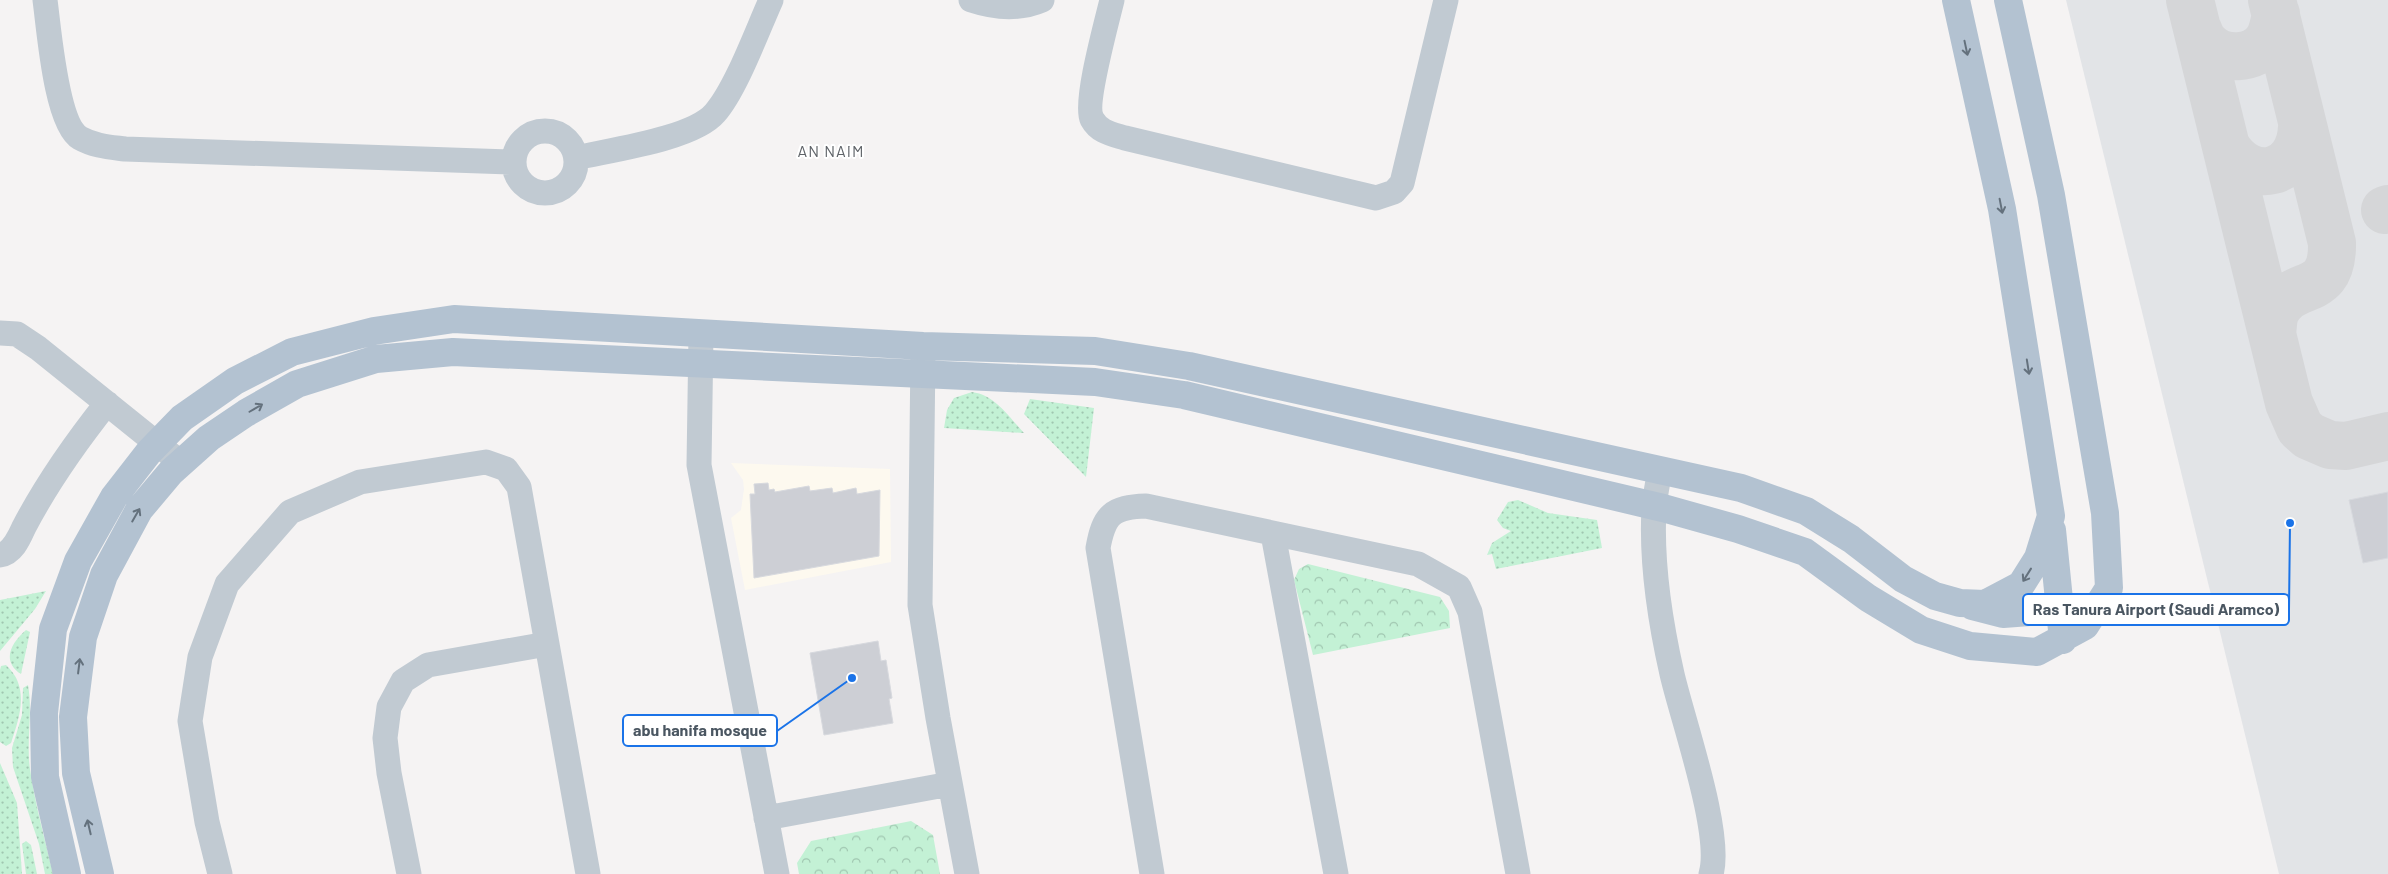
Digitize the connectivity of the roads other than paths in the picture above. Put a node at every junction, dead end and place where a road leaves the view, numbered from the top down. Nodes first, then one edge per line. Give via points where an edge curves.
1 (45, 0) edge
2 (771, 0) edge
3 (971, 0) edge
4 (1042, 0) edge
5 (1112, 0) edge
6 (1446, 0) edge
7 (1956, 0) edge
8 (2008, 0) edge
9 (576, 158) junction
10 (513, 162) junction
11 (0, 333) edge
12 (701, 334) junction
13 (923, 346) junction
14 (702, 363) junction
15 (922, 373) junction
16 (107, 403) junction
17 (157, 443) junction
18 (181, 463) junction
19 (1660, 470) junction
20 (1654, 506) junction
21 (2051, 516) junction
22 (1273, 534) junction
23 (0, 555) edge
24 (1963, 603) junction
25 (2060, 610) junction
26 (2063, 640) junction
27 (547, 644) junction
28 (950, 784) junction
29 (766, 818) junction
30 (67, 874) edge
31 (100, 874) edge
32 (220, 874) edge
33 (409, 874) edge
34 (588, 874) edge
35 (777, 874) edge
36 (967, 874) edge
37 (1152, 874) edge
38 (1336, 874) edge
39 (1518, 874) edge
40 (1711, 874) edge

1 - 10 street via 61,107 68,125 79,138 97,145 125,149
2 - 9 street via 715,113 686,132
3 - 4 street via 992,7 1028,6
5 - 6 street via 1091,97 1091,118 1102,131 1376,198 1394,192 1402,183
7 -> 21 main road via 2002,209
8 - 26 main road via 2051,195 2105,513 2109,588 2085,626
9 - 10 street via 566,140 558,134 543,132 520,142
9 - 10 street via 576,168 568,182 546,194 523,185
11 - 16 street via 17,334
12 - 13 main road
12 - 14 street
12 - 17 main road via 454,319 374,331 292,352 235,381 182,418
13 - 15 street
13 - 19 main road via 1095,351 1189,366
14 - 15 main road
18 -> 14 main road via 209,438 298,384 376,359 453,352
14 - 29 street via 699,465
15 - 20 main road via 1095,382 1184,395
15 - 28 street via 920,606
16 - 17 street
16 - 23 street via 38,502 16,544
17 - 18 street
17 - 30 main road via 114,497 78,561 53,629 44,713 45,777
31 -> 18 main road via 76,774 73,717 83,637 104,575 139,510
19 - 20 street
19 - 24 main road via 1741,488 1806,511 1903,579 1935,596
20 - 26 main road via 1805,552 1868,598 1921,630 1970,646 2037,652
20 - 40 street via 1656,575 1672,672 1708,812 1714,850
21 -> 24 main road via 2038,558 2021,585 1985,604
21 - 25 main road
22 - 37 street via 1146,506 1124,507 1110,516 1101,531 1098,548
22 - 38 street
22 - 39 street via 1418,564 1459,586 1470,612
24 - 25 main road via 2003,614
25 - 26 main road
27 - 32 street via 519,487 506,469 486,462 360,482 290,512 227,584 200,657 190,721 207,822
27 - 33 street via 428,665 403,681 389,707 385,738
27 - 34 street
28 - 29 street
28 - 36 street
29 - 35 street

